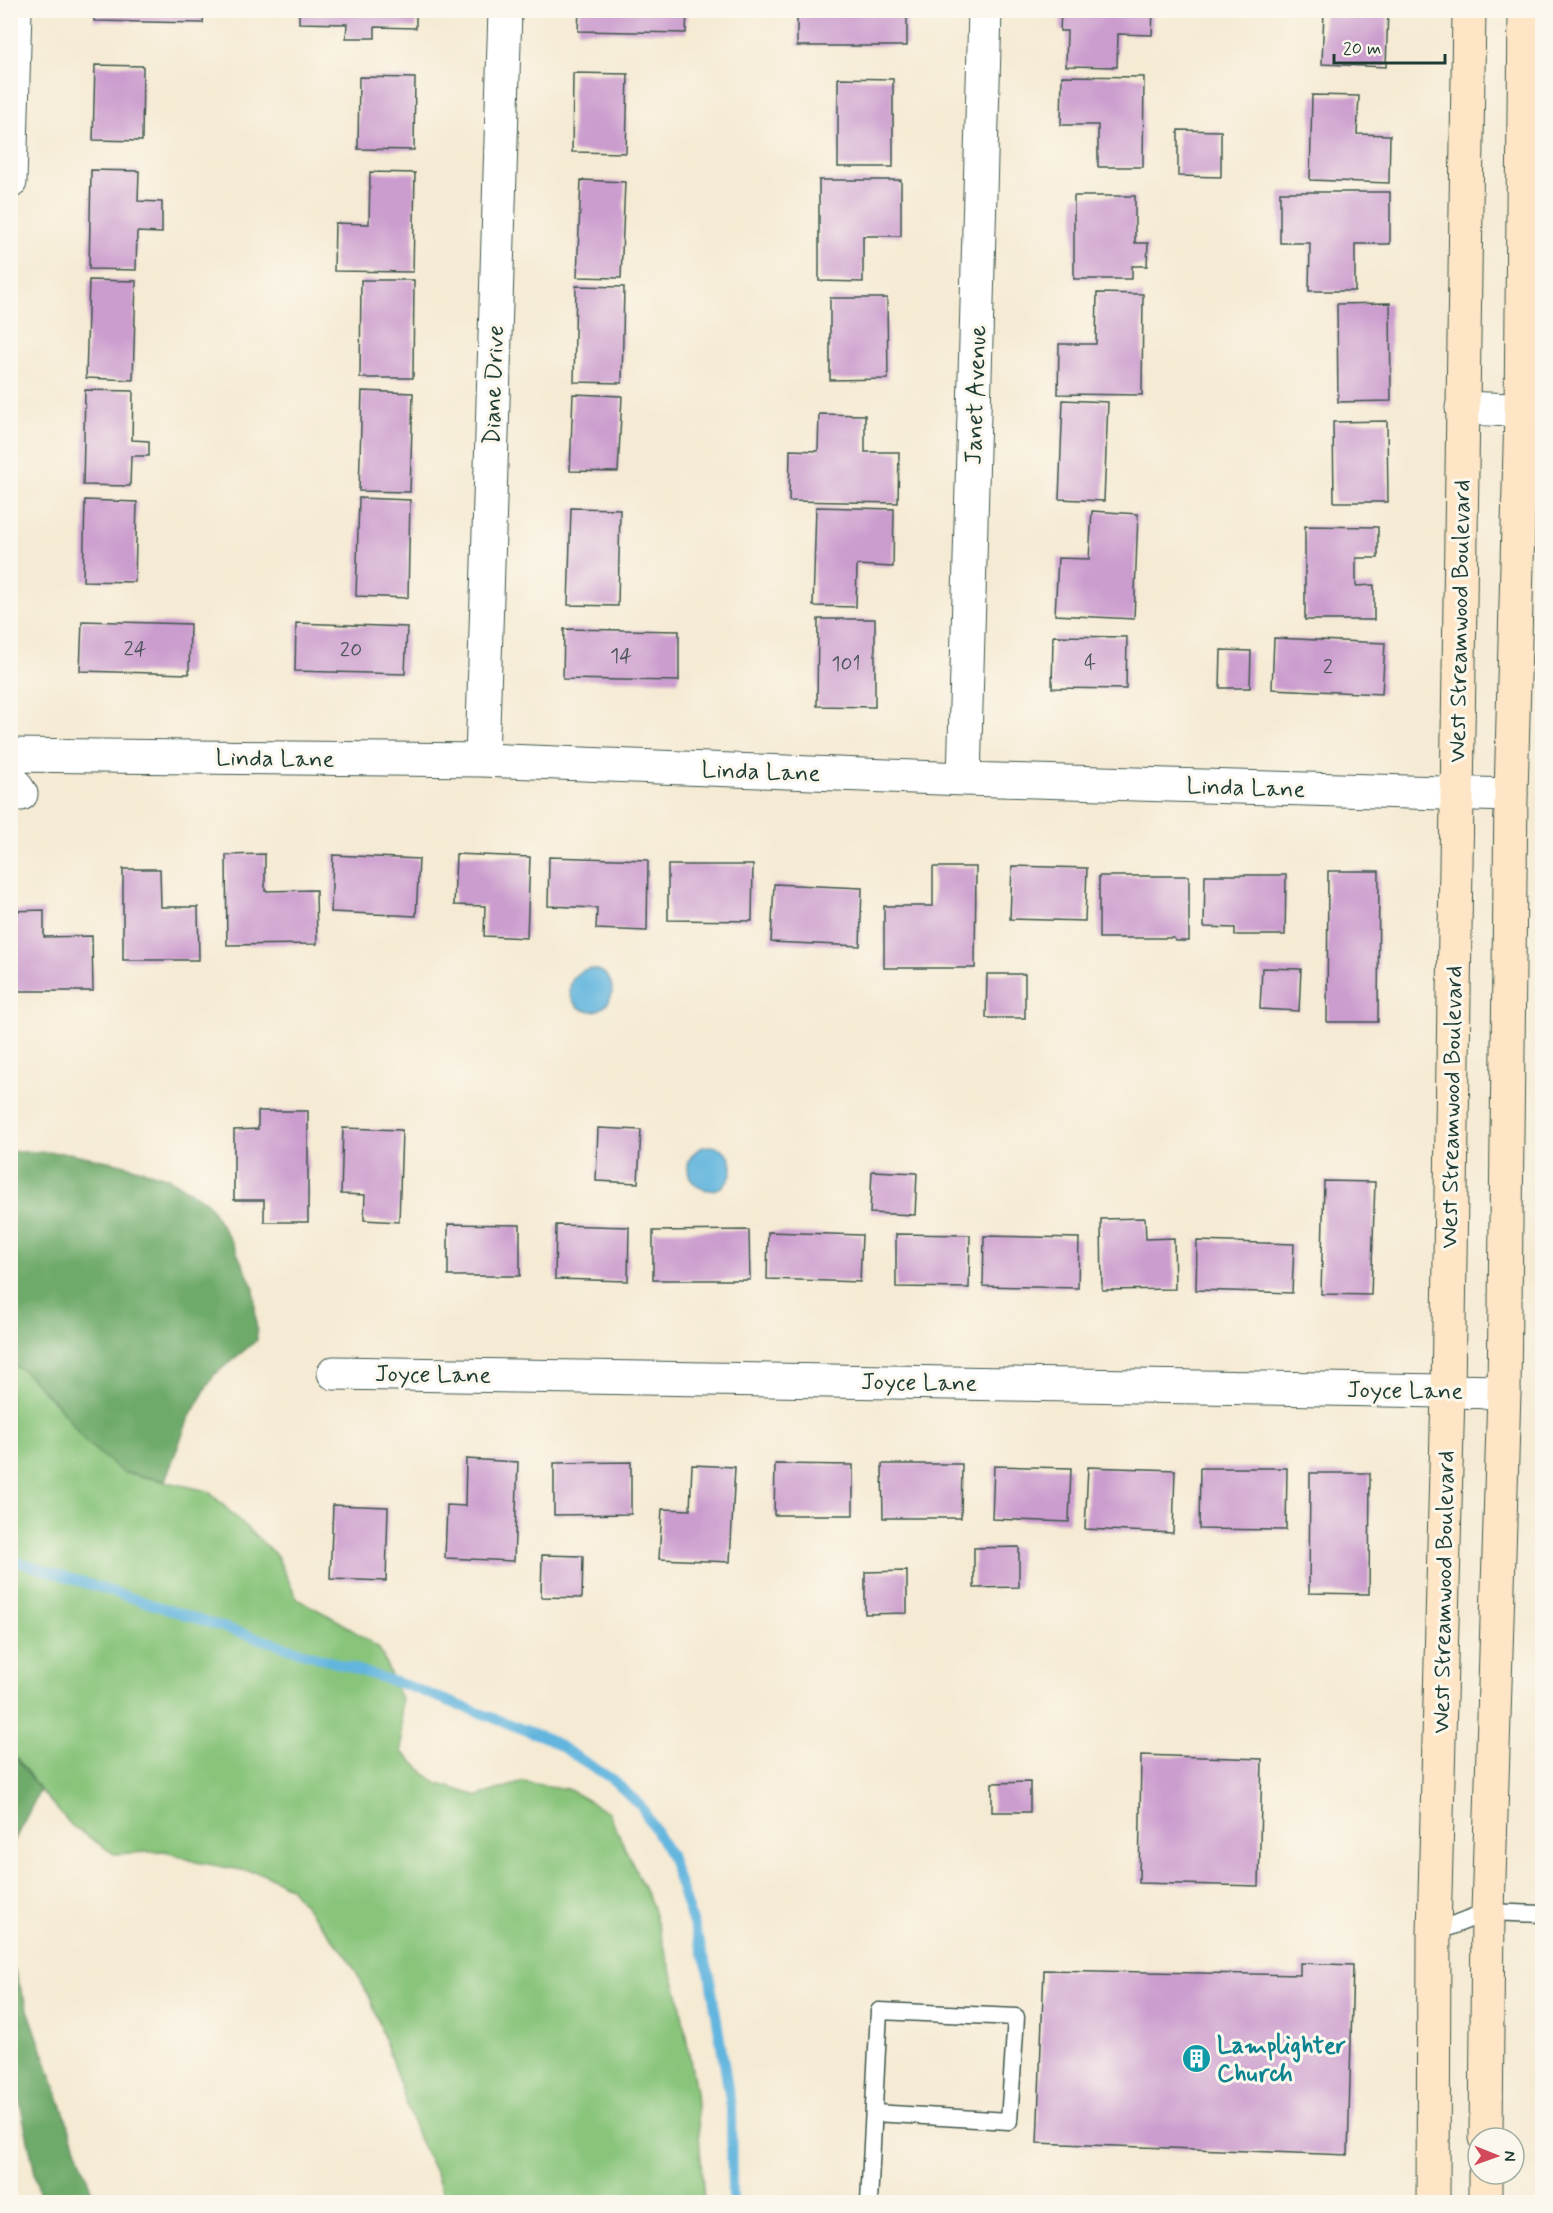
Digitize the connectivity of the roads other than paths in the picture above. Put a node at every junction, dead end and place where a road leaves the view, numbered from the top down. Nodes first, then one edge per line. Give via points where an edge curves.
1 (15, 10) edge
2 (505, 10) edge
3 (985, 10) edge
4 (1469, 10) edge
5 (1525, 10) edge
6 (10, 182) edge
7 (1462, 408) junction
8 (1532, 411) edge
9 (10, 755) edge
10 (482, 759) junction
11 (964, 779) junction
12 (1456, 794) junction
13 (1511, 795) junction
14 (334, 1372) dead end
15 (1448, 1391) junction
16 (1504, 1392) junction
17 (1488, 1912) junction
18 (1542, 1914) edge
19 (1434, 1933) junction
20 (874, 2113) junction
21 (1485, 2126) edge
22 (1485, 2186) edge
23 (869, 2202) edge
24 (1433, 2202) edge
25 (1485, 2202) edge

1 - 6 street
2 - 10 street, Diane Drive
3 - 11 street, Janet Avenue
4 - 7 street, West Streamwood Boulevard
5 - 8 street
7 - 8 street
7 - 12 street, West Streamwood Boulevard
8 - 13 street
9 - 10 street, Linda Lane
10 - 11 street, Linda Lane
11 - 12 street, Linda Lane
12 - 13 street, Linda Lane
12 - 15 street, West Streamwood Boulevard
13 - 16 street
14 - 15 street, Joyce Lane
15 - 16 street, Joyce Lane
15 - 19 street, West Streamwood Boulevard
16 - 17 street
17 - 18 lane
17 - 19 lane
17 - 21 street
19 - 24 street, West Streamwood Boulevard
20 - 20 lane via 879,2011 1016,2017 1009,2121
20 - 23 lane
22 - 25 street

